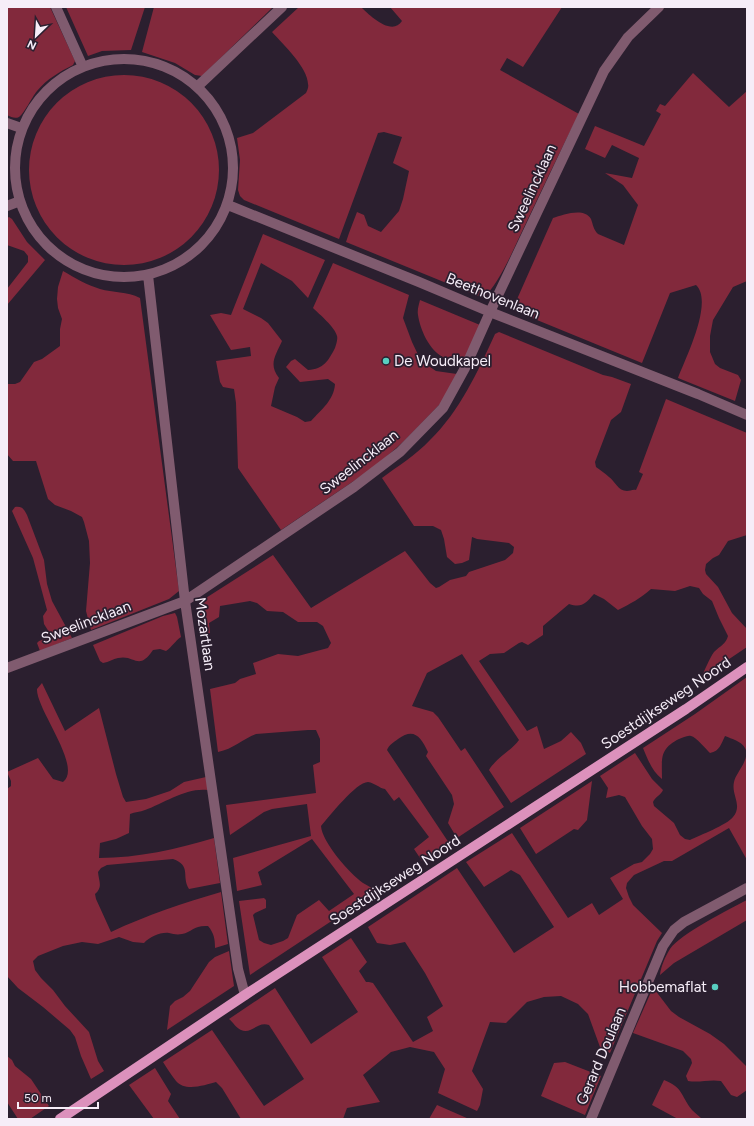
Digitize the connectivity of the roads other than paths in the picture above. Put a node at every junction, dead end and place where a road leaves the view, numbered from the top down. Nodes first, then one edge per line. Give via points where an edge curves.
1 (56, 7) edge
2 (282, 7) edge
3 (659, 7) edge
4 (83, 67) junction
5 (198, 86) junction
6 (7, 124) edge
7 (20, 128) junction
8 (20, 201) junction
9 (228, 204) junction
10 (7, 206) edge
11 (148, 275) junction
12 (490, 312) junction
13 (747, 415) edge
14 (185, 601) junction
15 (747, 667) edge
16 (7, 668) edge
17 (747, 888) edge
18 (246, 995) junction
19 (60, 1119) edge
20 (591, 1119) edge

1 - 4 street
2 - 5 street
3 - 12 street, Sweelincklaan via 628,37 604,71
4 - 5 street via 107,60 136,59 168,69
4 - 7 street via 57,82 35,103
5 - 9 street via 214,106 226,129 233,154 233,179
6 - 7 street
7 - 8 street via 15,163
8 - 10 street
8 - 11 street via 33,227 54,252 83,269 115,277
9 - 11 street via 215,229 197,250 174,266
9 - 12 street, Beethovenlaan
11 - 14 street, Mozartlaan
12 - 13 street, Beethovenlaan
12 - 14 street, Sweelincklaan via 465,368 443,408 400,452 354,488
14 - 16 street, Sweelincklaan
14 - 18 street, Mozartlaan via 238,969
15 - 18 main road, Soestdijkseweg Noord via 680,714
17 - 20 street, Gerard Doulaan via 684,922 674,930 663,946
18 - 19 main road, Soestdijkseweg Noord

